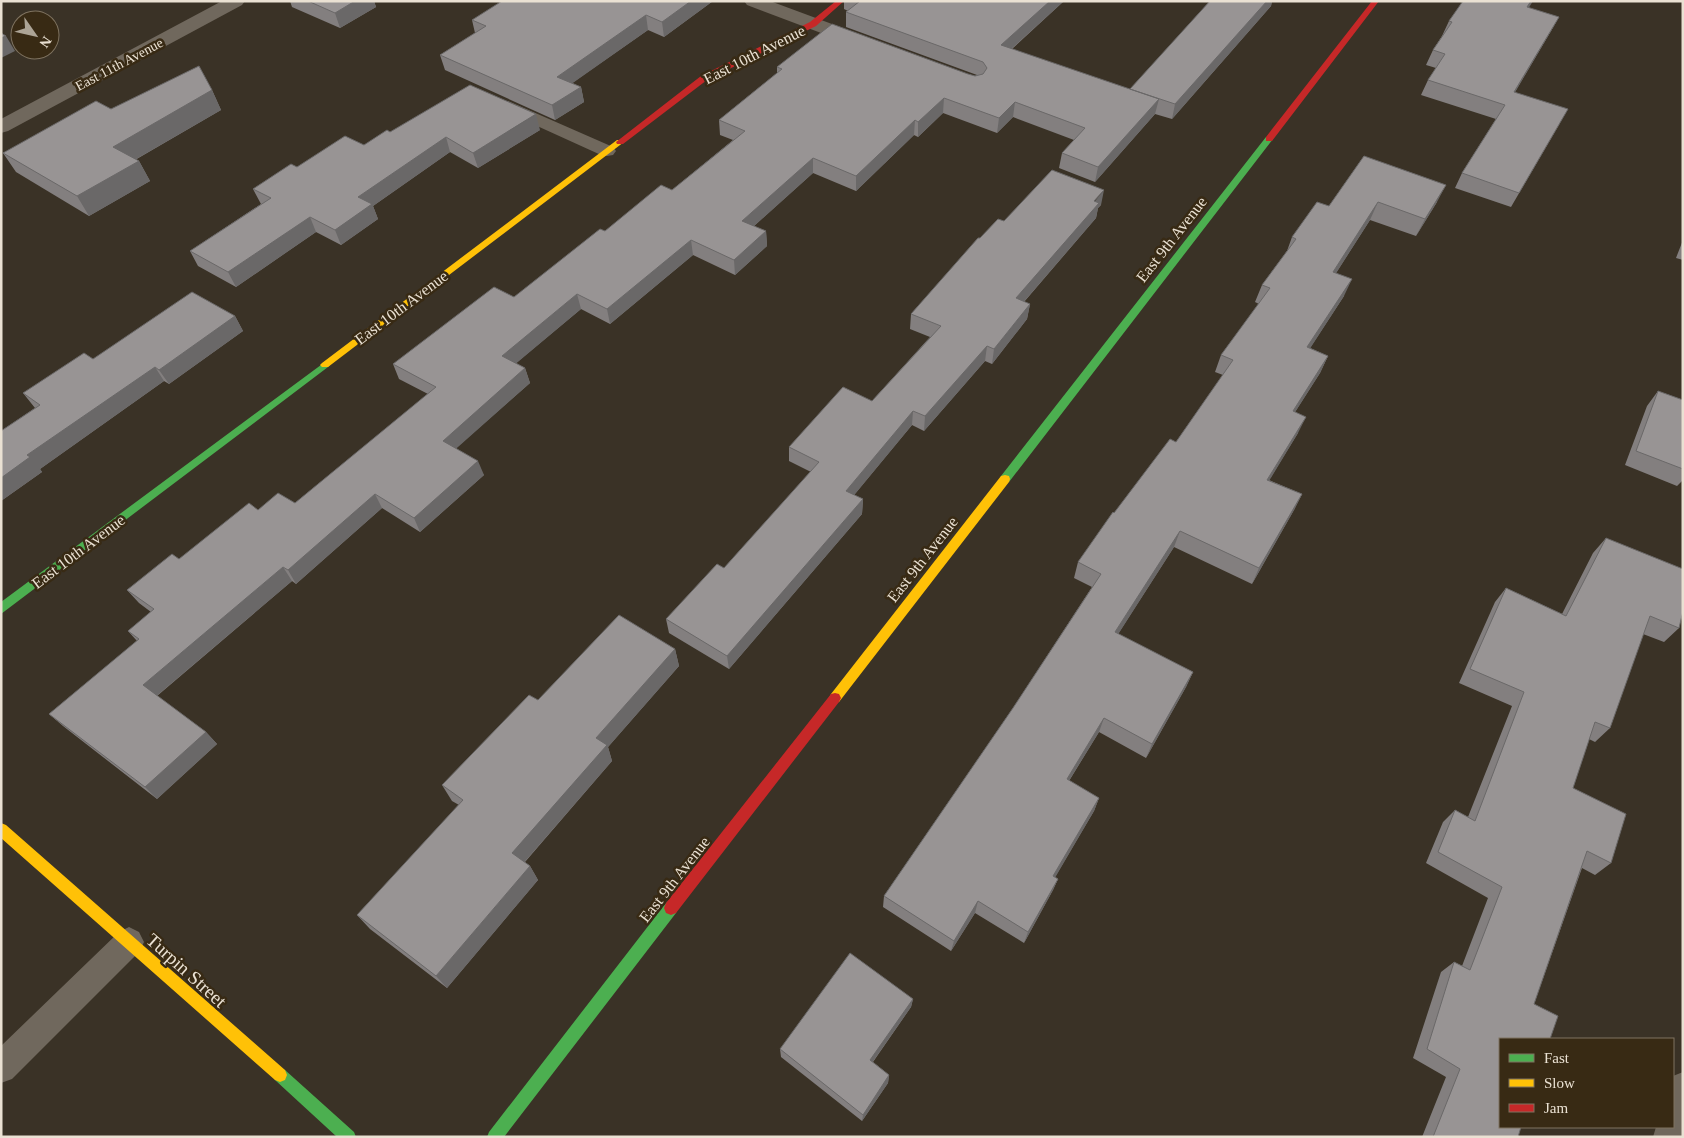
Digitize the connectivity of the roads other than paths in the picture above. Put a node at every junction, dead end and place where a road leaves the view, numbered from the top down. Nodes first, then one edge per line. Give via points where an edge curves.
1 (236, 1) edge
2 (752, 1) edge
3 (841, 1) edge
4 (1376, 1) edge
5 (813, 24) junction
6 (876, 47) edge
7 (489, 98) edge
8 (1, 126) edge
9 (606, 151) junction
10 (1, 609) edge
11 (1, 829) edge
12 (129, 942) junction
13 (1, 1068) edge
14 (1683, 1090) edge
15 (349, 1137) edge
16 (494, 1137) edge
17 (1672, 1137) edge

1 - 8 street, East 11th Avenue
2 - 5 street, East 10th Avenue
3 - 5 street, East 10th Avenue
4 - 16 street, East 9th Avenue
5 - 6 street, East 10th Avenue
5 - 9 street, East 10th Avenue via 704,78
7 - 9 lane
9 - 10 street, East 10th Avenue
11 - 12 street, Turpin Street
12 - 13 lane
12 - 15 street, Turpin Street
14 - 17 street

